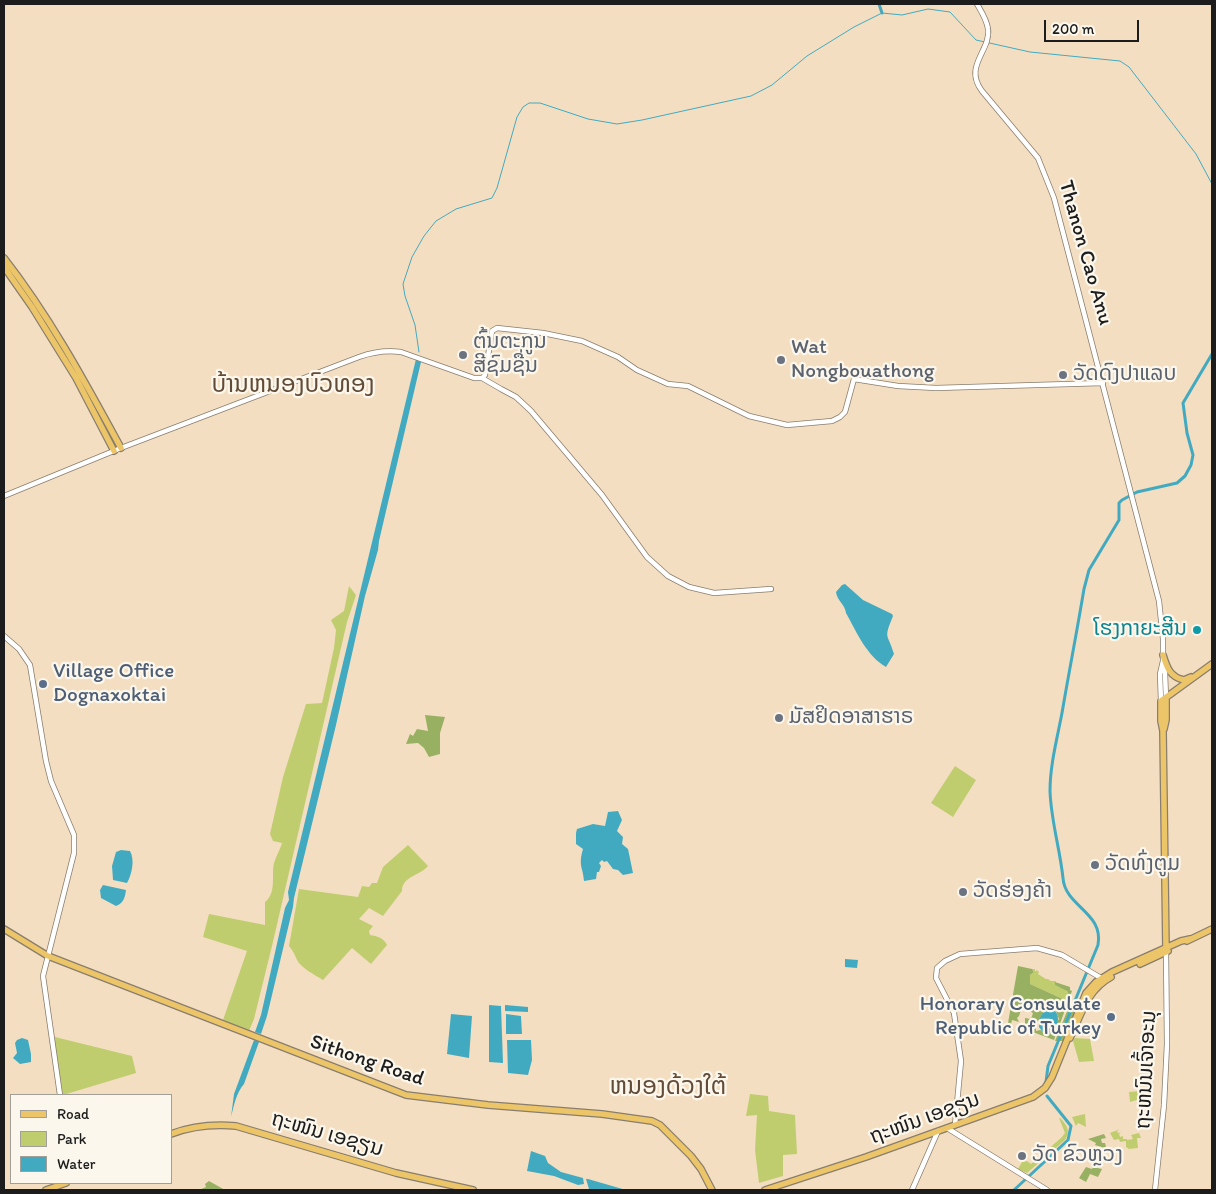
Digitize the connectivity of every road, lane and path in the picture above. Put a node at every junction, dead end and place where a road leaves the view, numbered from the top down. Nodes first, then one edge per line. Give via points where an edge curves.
1 (977, 4) edge
2 (4, 258) edge
3 (4, 267) edge
4 (482, 378) junction
5 (1103, 383) junction
6 (121, 448) junction
7 (114, 451) junction
8 (4, 496) edge
9 (771, 589) dead end
10 (4, 636) edge
11 (1163, 658) junction
12 (1212, 664) edge
13 (1202, 672) junction
14 (1164, 700) junction
15 (4, 929) edge
16 (1212, 929) edge
17 (1166, 949) junction
18 (48, 956) junction
19 (1101, 978) junction
20 (1067, 1041) junction
21 (60, 1094) edge
22 (955, 1125) junction
23 (947, 1128) junction
24 (938, 1131) junction
25 (172, 1134) edge
26 (63, 1184) edge
27 (46, 1190) edge
28 (473, 1190) edge
29 (712, 1190) edge
30 (765, 1190) edge
31 (912, 1190) edge
32 (1047, 1190) edge
33 (1155, 1190) edge

1 - 5 street, Thanon Cao Anu via 988,28 977,63 976,82 1035,153 1044,169
2 - 6 main road via 82,374
3 - 7 main road via 76,378
4 - 5 street via 492,331 497,328 582,341 668,384 688,386 749,416 788,425 840,418 845,412 854,379 936,388
4 - 6 street via 401,352 371,353
4 - 9 street via 516,397 531,411 602,495 659,570 684,586 706,592 722,594
5 - 11 street, Thanon Cao Anu via 1159,601
6 - 7 street
7 - 8 street
10 - 18 street via 30,665 51,781 74,835 74,853
11 - 13 main road via 1167,669 1177,678 1184,680
11 - 14 street
12 - 13 main road
13 - 14 main road
14 - 17 main road
15 - 18 main road, Sithong Road
16 - 17 main road, ຖະໜົນ ເອຊຽນ
17 - 19 main road, ຖະໜົນ ເອຊຽນ
17 - 20 main road, ຖະໜົນ ເອຊຽນ via 1101,983 1090,994
17 - 33 street, ຖະຫນົນເຈົ້າອະນຸ via 1164,1105
18 - 21 street via 43,983
18 - 29 main road, Sithong Road via 413,1097 652,1121 691,1156
19 - 20 main road, ຖະໜົນ ເອຊຽນ via 1086,992
19 - 22 street via 1062,956 1034,948 960,954 937,968 936,978 954,1013 961,1060
20 - 22 main road, ຖະໜົນ ເອຊຽນ via 1052,1078 1040,1092 1022,1102
22 - 23 main road, ຖະໜົນ ເອຊຽນ
23 - 24 main road, ຖະໜົນ ເອຊຽນ
23 - 32 street
24 - 30 main road, ຖະໜົນ ເອຊຽນ
24 - 31 street
25 - 28 main road, ຖະໜົນ ເອຊຽນ via 212,1125 236,1126 387,1170
26 - 27 main road

